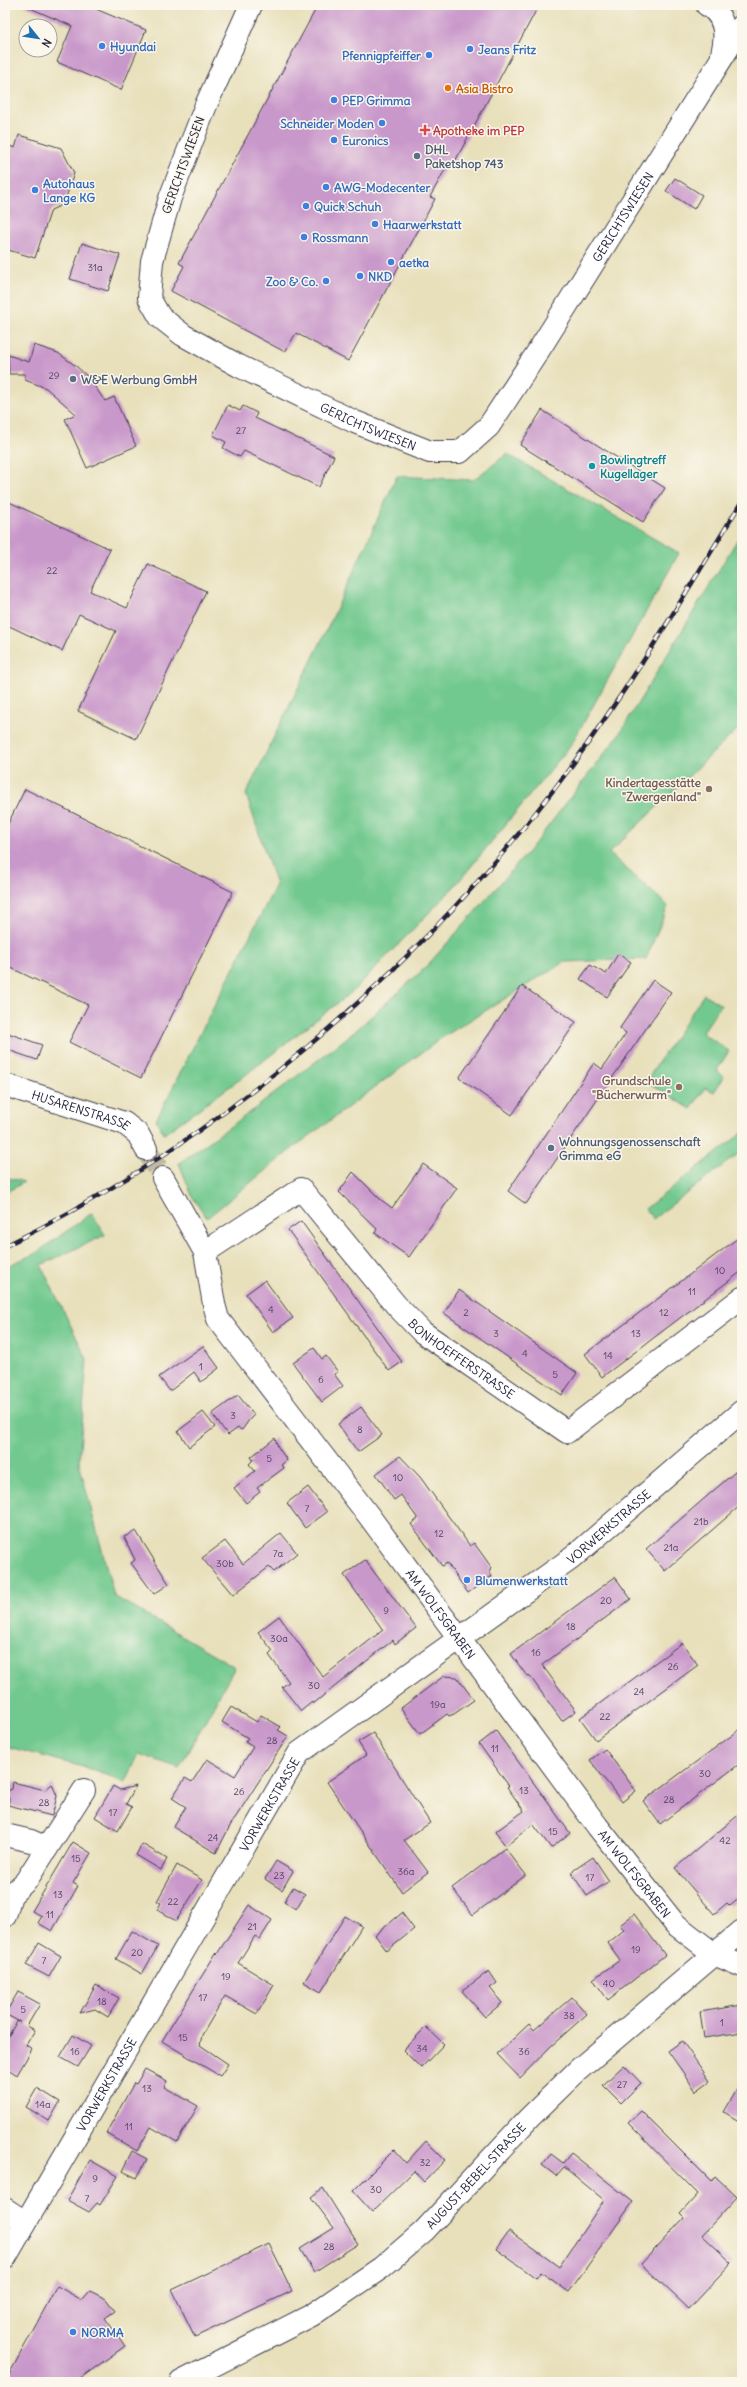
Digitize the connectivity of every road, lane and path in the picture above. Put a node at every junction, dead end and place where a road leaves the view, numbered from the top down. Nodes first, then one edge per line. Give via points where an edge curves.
1 (251, 5) edge
2 (707, 5) edge
3 (742, 26) edge
4 (721, 59) junction
5 (5, 1085) edge
6 (146, 1149) tunnel mouth
7 (163, 1178) tunnel mouth
8 (205, 1252) junction
9 (742, 1298) edge
10 (742, 1411) edge
11 (459, 1640) junction
12 (84, 1790) dead end
13 (5, 1835) edge
14 (47, 1848) junction
15 (8, 1894) edge
16 (5, 1916) edge
17 (742, 1931) edge
18 (714, 1954) junction
19 (742, 1966) edge
20 (5, 2209) edge
21 (25, 2222) junction
22 (5, 2258) edge
23 (186, 2381) edge

1 - 4 street, GERICHTSWIESEN via 206,105 170,198 152,261 149,298 160,317 183,335 211,351 355,422 430,452 460,452 489,426
2 - 4 street, GERICHTSWIESEN via 714,9 724,27
3 - 4 street, GERICHTSWIESEN
5 - 6 street, HUSARENSTRASSE via 124,1123 138,1134
7 - 8 street
8 - 9 street, BONHOEFFERSTRASSE via 301,1189 396,1305 422,1332 567,1432
8 - 11 street, AM WOLFSGRABEN via 218,1319 369,1516
10 - 11 street, VORWERKSTRASSE via 572,1558
11 - 18 street, AM WOLFSGRABEN via 598,1827 675,1924
11 - 21 street, VORWERKSTRASSE via 299,1753
12 - 14 street
13 - 14 street
14 - 15 street via 26,1881
15 - 16 street
17 - 18 street, AUGUST-BEBEL-STRASSE
18 - 19 street, AM WOLFSGRABEN
18 - 23 street, AUGUST-BEBEL-STRASSE via 578,2070 424,2231 382,2268 312,2315
20 - 21 street
21 - 22 street, VORWERKSTRASSE

